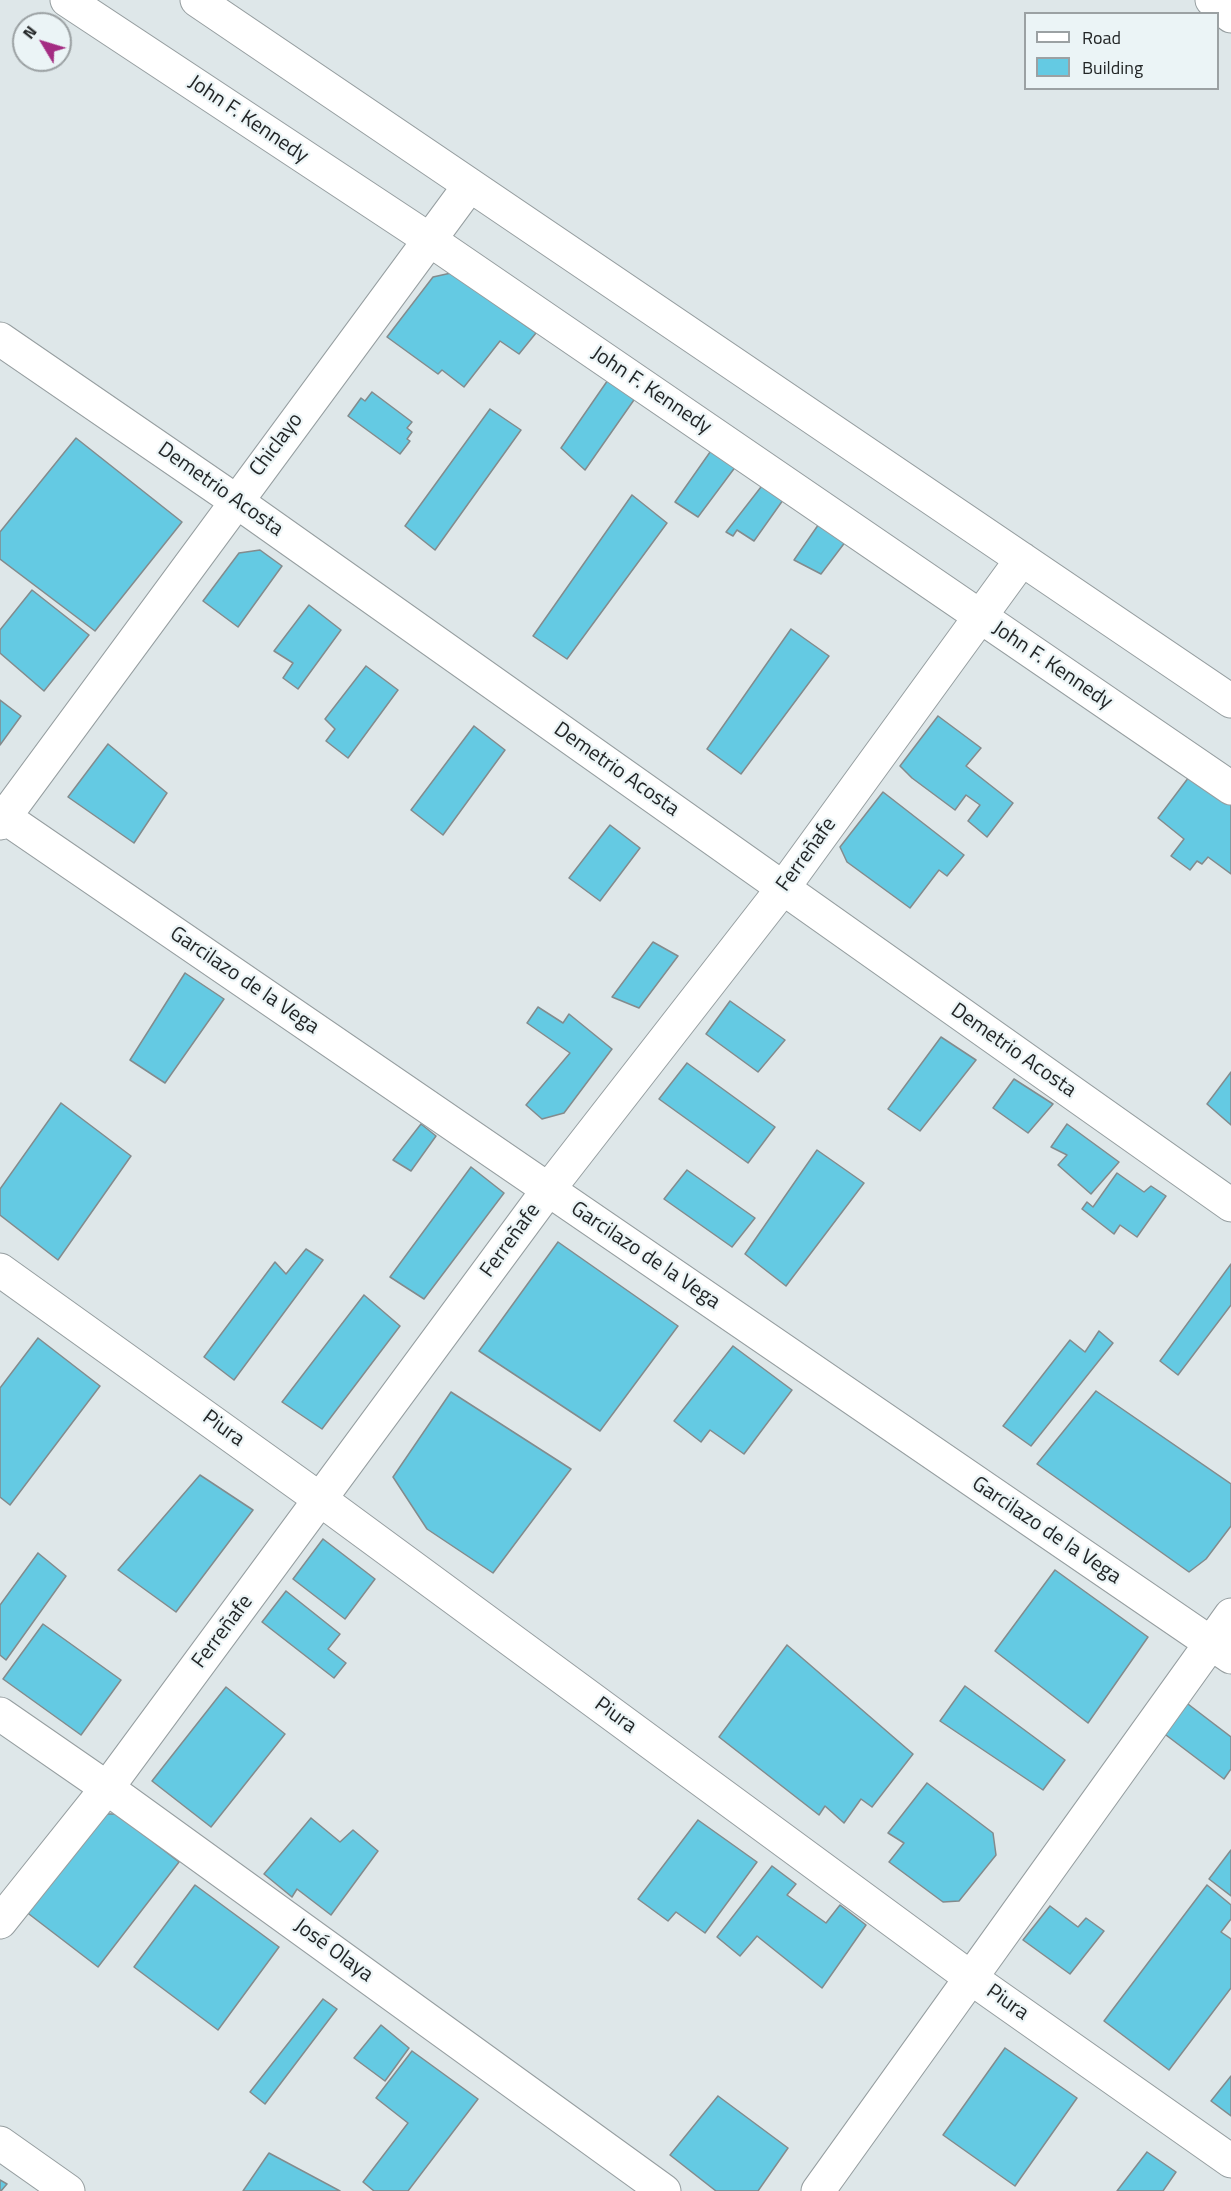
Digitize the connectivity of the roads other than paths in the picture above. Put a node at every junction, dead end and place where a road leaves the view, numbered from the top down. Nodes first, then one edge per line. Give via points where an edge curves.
1 (67, 0) edge
2 (197, 0) edge
3 (1212, 0) edge
4 (1231, 16) edge
5 (470, 185) junction
6 (430, 240) junction
7 (0, 339) edge
8 (236, 501) junction
9 (1022, 559) junction
10 (981, 617) junction
11 (1231, 701) edge
12 (1231, 788) edge
13 (1, 818) edge
14 (783, 888) junction
15 (548, 1190) junction
16 (1231, 1205) edge
17 (0, 1270) edge
18 (321, 1500) junction
19 (1231, 1615) edge
20 (1221, 1650) edge
21 (0, 1714) edge
22 (107, 1788) junction
23 (0, 1922) edge
24 (971, 1978) junction
25 (0, 2143) edge
26 (1231, 2161) edge
27 (68, 2191) edge
28 (664, 2191) edge
29 (818, 2191) edge

1 - 6 street, John F. Kennedy
2 - 5 street
3 - 4 street
5 - 6 street, Chiclayo
5 - 9 street
6 - 8 street, Chiclayo
6 - 10 street, John F. Kennedy
7 - 8 street, Demetrio Acosta
8 - 13 street, Chiclayo
8 - 14 street, Demetrio Acosta
9 - 10 street, Ferreñafe
9 - 11 street
10 - 12 street, John F. Kennedy
10 - 14 street, Ferreñafe
13 - 15 street, Garcilazo de la Vega
14 - 15 street, Ferreñafe
14 - 16 street, Demetrio Acosta
15 - 18 street, Ferreñafe
15 - 20 street, Garcilazo de la Vega
17 - 18 street, Piura
18 - 22 street, Ferreñafe
18 - 24 street, Piura
19 - 20 street
20 - 24 street
21 - 22 street, José Olaya
22 - 23 street, Ferreñafe
22 - 28 street, José Olaya
24 - 26 street, Piura
24 - 29 street
25 - 27 street

